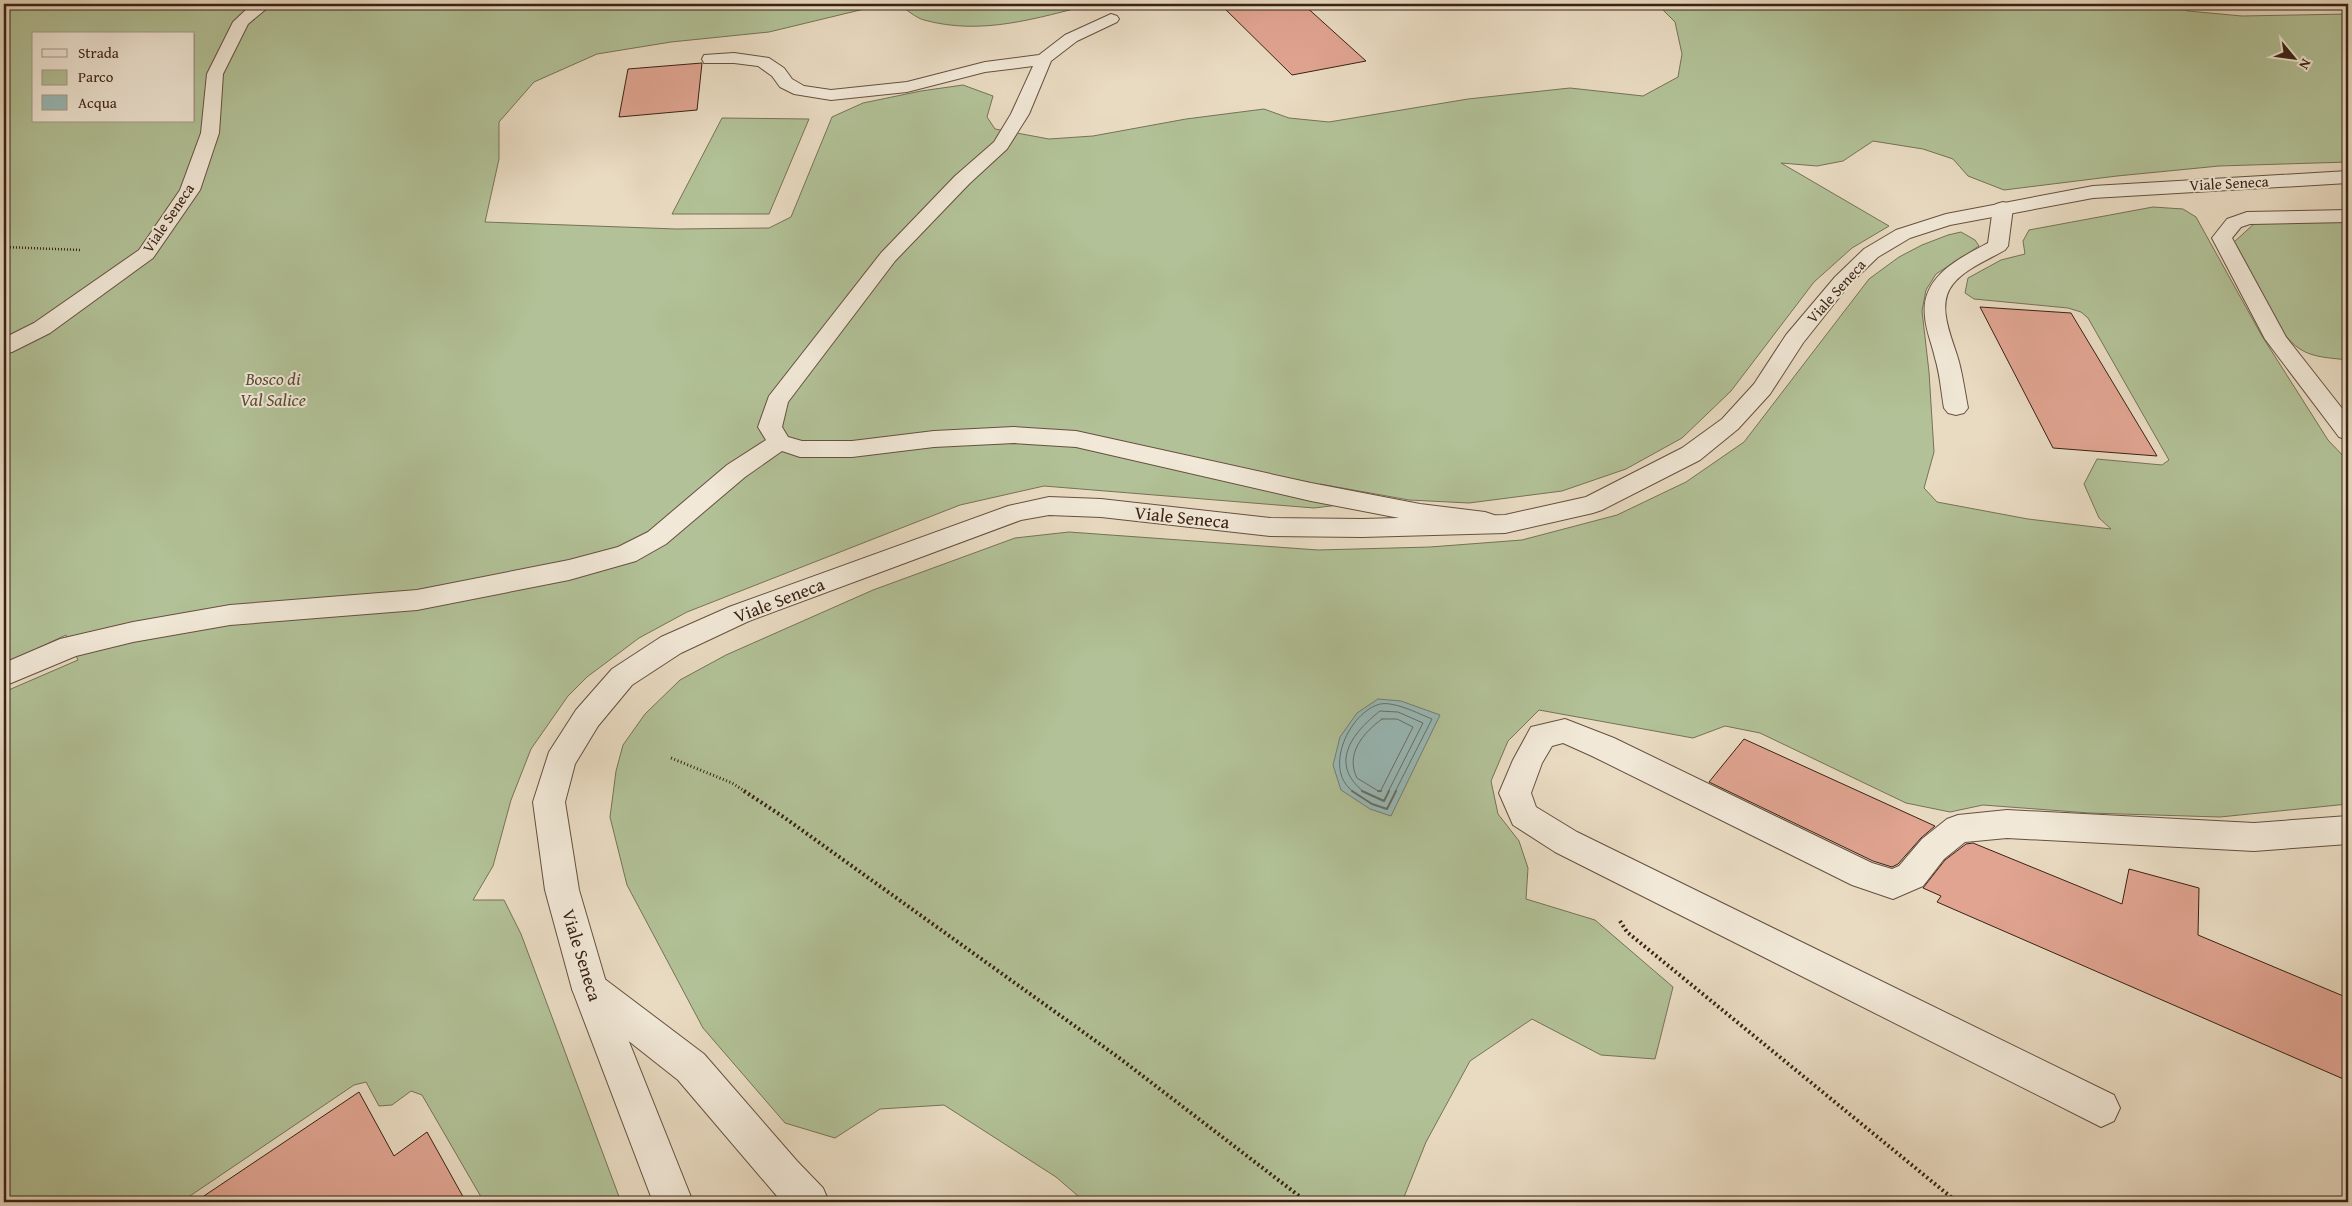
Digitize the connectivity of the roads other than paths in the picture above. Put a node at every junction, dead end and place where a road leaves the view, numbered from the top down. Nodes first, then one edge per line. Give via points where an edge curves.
1 (264, 4) edge
2 (1111, 19) dead end
3 (710, 59) dead end
4 (1044, 59) junction
5 (2348, 178) edge
6 (2003, 208) junction
7 (2348, 216) edge
8 (4, 347) edge
9 (1956, 408) dead end
10 (2348, 432) edge
11 (779, 442) junction
12 (1505, 524) junction
13 (4, 675) edge
14 (2348, 830) edge
15 (590, 989) junction
16 (2101, 1108) dead end
17 (673, 1202) edge
18 (809, 1202) edge

1 - 8 street, Viale Seneca via 241,22 215,74 210,133 190,190 146,254 42,328
2 - 4 street via 1071,38
3 - 4 street via 763,62 778,72 786,83 800,90 831,95 907,86 985,67
4 - 11 street via 1020,114 1000,145 925,216 888,258 777,401 770,427
5 - 6 street, Viale Seneca via 2093,192
6 - 9 street via 1998,246 1947,278 1938,289 1934,316 1947,358
6 - 12 street, Viale Seneca via 1946,220 1903,234 1872,253 1842,281 1756,396 1730,424 1691,454 1593,504
7 - 10 street via 2247,218 2234,223 2222,238 2276,339
11 - 12 street, Viale Seneca via 800,449 852,449 934,439 1014,435 1076,439 1311,492 1420,513
11 - 13 street via 736,471 658,538 627,554 569,570 417,600 230,615 134,632 70,647
12 - 15 street, Viale Seneca via 1270,527 1101,508 1049,506 1017,512 739,614 671,645 622,676 587,718 560,761 549,802 562,890
14 - 16 street via 2254,837 2007,824 1958,829 1933,849 1912,876 1893,884 1864,875 1588,740 1565,731 1542,736 1528,760 1516,793 1524,816 1566,842
15 - 17 street, Viale Seneca
15 - 18 street via 691,1067

